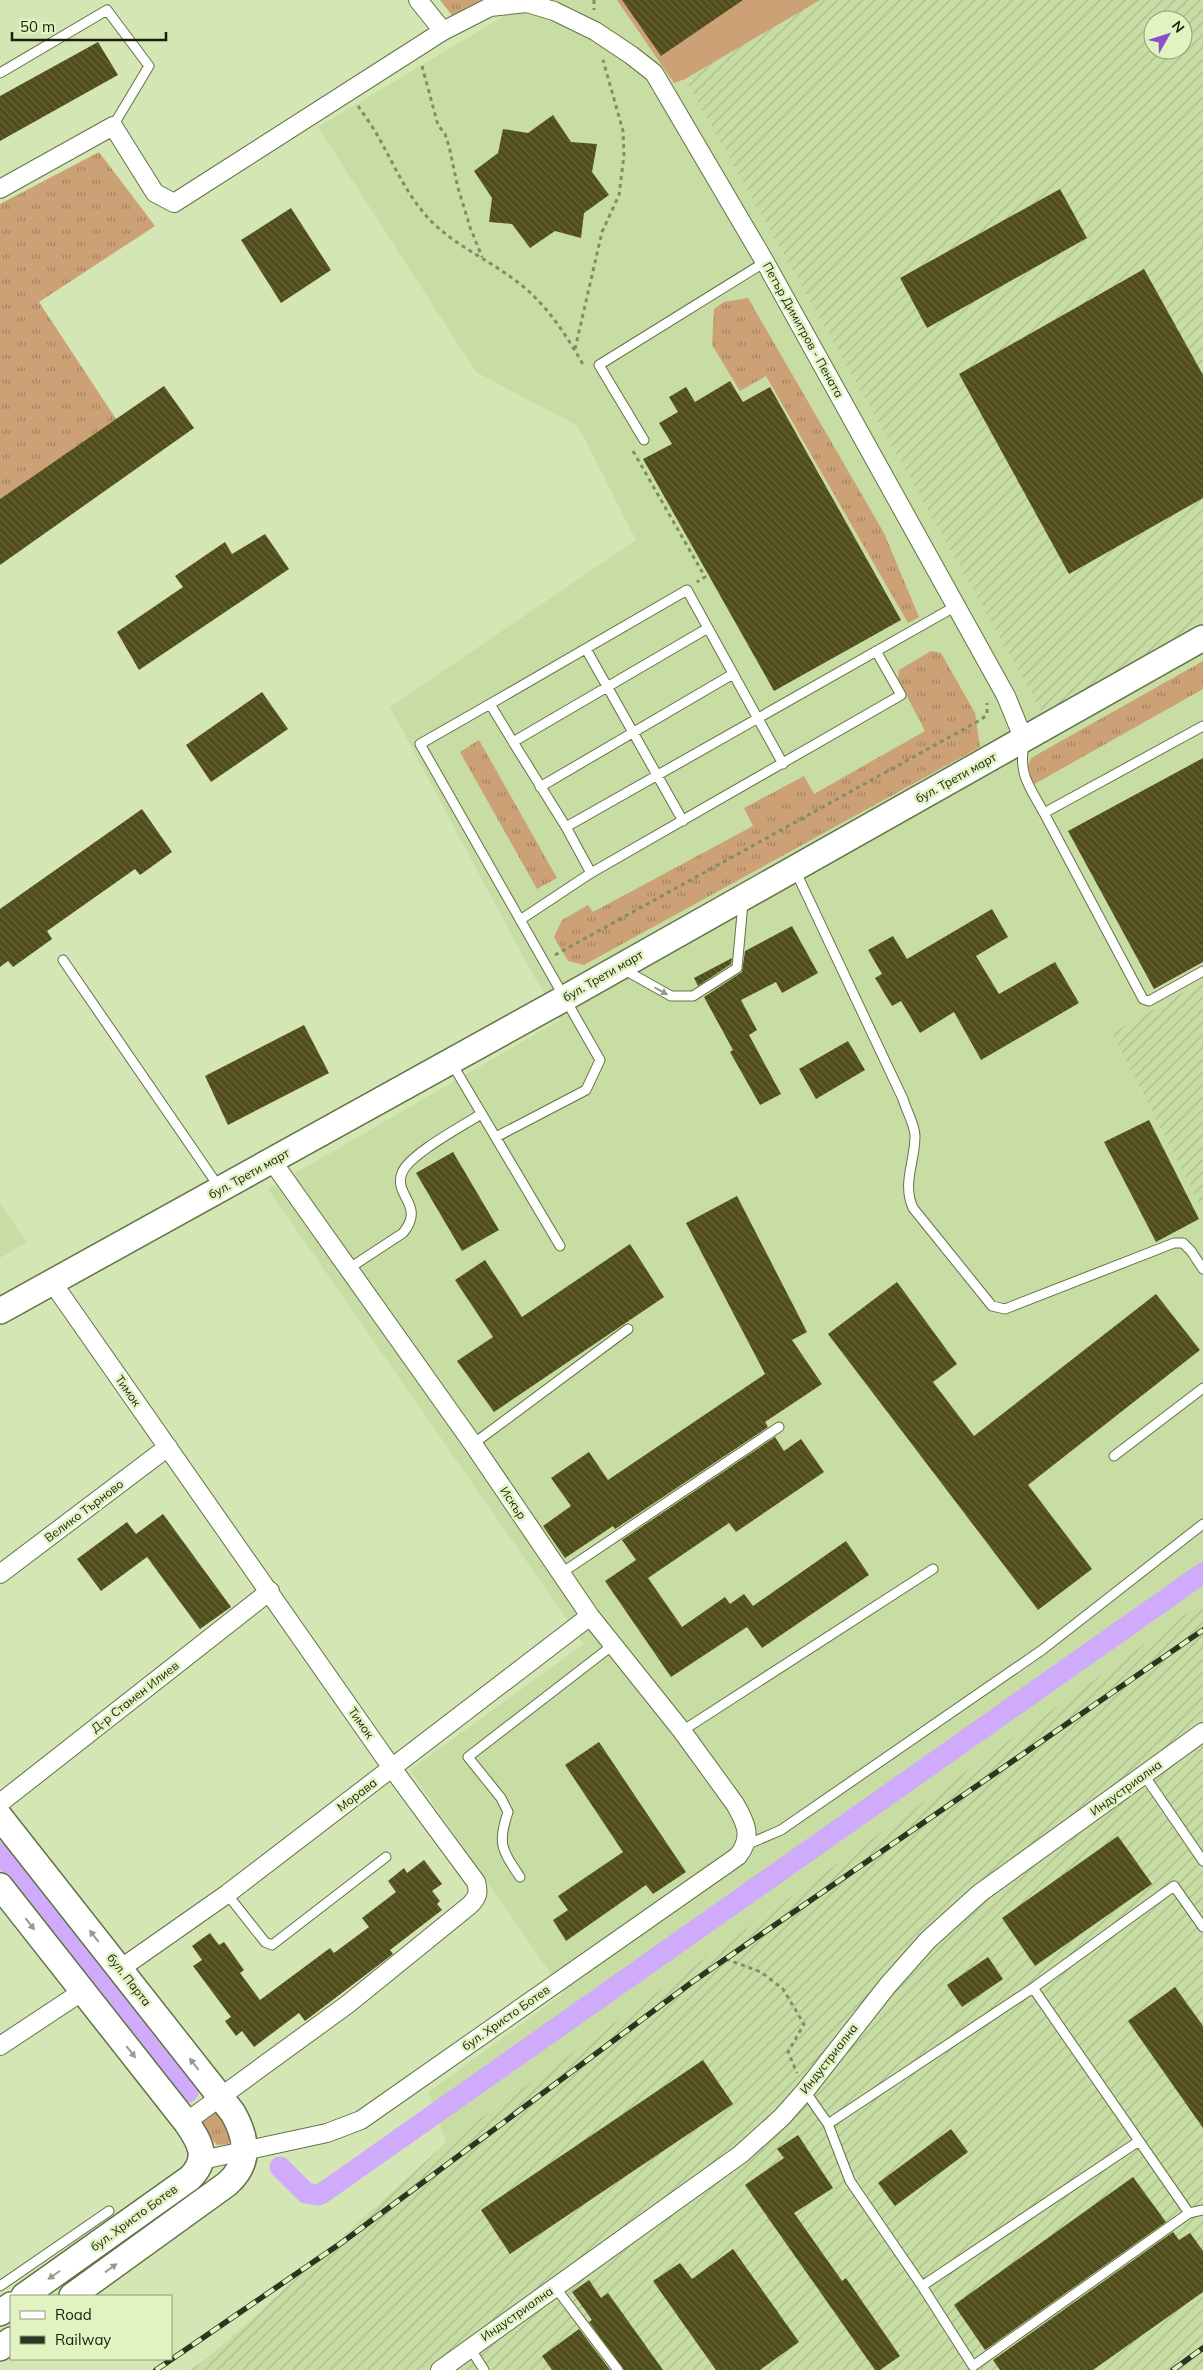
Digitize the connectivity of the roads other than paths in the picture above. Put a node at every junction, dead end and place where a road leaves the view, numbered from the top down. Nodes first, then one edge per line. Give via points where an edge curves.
1 (418, 0) edge
2 (443, 31) junction
3 (0, 73) edge
4 (113, 126) junction
5 (0, 189) edge
6 (765, 262) junction
7 (644, 440) dead end
8 (956, 606) junction
9 (708, 628) junction
10 (1203, 638) edge
11 (586, 649) junction
12 (876, 651) junction
13 (733, 674) junction
14 (607, 687) junction
15 (490, 704) junction
16 (757, 718) junction
17 (1203, 726) edge
18 (633, 732) junction
19 (1024, 740) junction
20 (513, 742) junction
21 (782, 764) junction
22 (657, 775) junction
23 (540, 787) junction
24 (1044, 813) junction
25 (683, 821) junction
26 (566, 827) junction
27 (794, 867) junction
28 (591, 873) junction
29 (744, 896) junction
30 (520, 920) junction
31 (63, 960) dead end
32 (619, 967) junction
33 (1203, 970) edge
34 (565, 998) junction
35 (451, 1061) junction
36 (481, 1114) junction
37 (496, 1137) junction
38 (272, 1161) junction
39 (220, 1189) junction
40 (560, 1246) dead end
41 (348, 1269) junction
42 (1203, 1269) edge
43 (52, 1282) junction
44 (0, 1311) edge
45 (628, 1329) dead end
46 (1203, 1388) edge
47 (779, 1427) dead end
48 (473, 1444) junction
49 (168, 1447) junction
50 (1114, 1456) dead end
51 (1203, 1524) edge
52 (933, 1569) dead end
53 (0, 1574) edge
54 (560, 1574) junction
55 (270, 1591) junction
56 (590, 1616) junction
57 (613, 1645) junction
58 (682, 1731) junction
59 (1203, 1732) edge
60 (392, 1768) junction
61 (1144, 1774) junction
62 (0, 1803) edge
63 (0, 1817) edge
64 (746, 1845) junction
65 (386, 1858) dead end
66 (1203, 1861) edge
67 (520, 1877) dead end
68 (0, 1886) edge
69 (227, 1894) junction
70 (1203, 1927) edge
71 (120, 1970) junction
72 (1033, 1988) junction
73 (83, 1991) junction
74 (0, 2046) edge
75 (805, 2091) junction
76 (220, 2097) junction
77 (186, 2122) junction
78 (828, 2124) junction
79 (1139, 2141) junction
80 (246, 2150) junction
81 (202, 2160) junction
82 (1203, 2210) edge
83 (110, 2211) dead end
84 (1190, 2213) junction
85 (72, 2250) junction
86 (0, 2286) edge
87 (922, 2286) junction
88 (555, 2287) junction
89 (25, 2295) edge
90 (73, 2295) edge
91 (470, 2348) junction
92 (440, 2370) edge
93 (484, 2370) edge
94 (618, 2370) edge

1 - 2 street
2 - 4 street, Петър Димитров - Пената via 174,203 155,193
2 - 6 street, Петър Димитров - Пената via 490,7 527,3 595,31 631,55 654,73
3 - 4 lane via 107,10 150,66
4 - 5 street
6 - 7 lane via 600,365
6 - 8 street, Петър Димитров - Пената
8 - 12 lane
8 - 19 street, Петър Димитров - Пената via 1006,696
9 - 11 lane via 687,590
9 - 13 lane
9 - 14 lane
10 - 19 main road, бул. Трети март
11 - 14 lane
11 - 15 lane
12 - 16 lane
12 - 21 lane via 901,695
13 - 16 lane
13 - 18 lane
14 - 18 lane
14 - 20 lane
15 - 20 lane
15 - 30 lane via 420,744
16 - 21 lane
16 - 22 lane
17 - 24 lane
18 - 22 lane
18 - 23 lane
19 - 24 lane via 1021,762 1025,778
19 - 27 main road, бул. Трети март
20 - 23 lane
21 - 25 lane
22 - 25 lane
22 - 26 lane
23 - 26 lane
24 - 33 lane via 1143,998 1149,1001
25 - 28 lane
26 - 28 lane
27 - 29 main road, бул. Трети март
27 - 42 lane via 916,1134 907,1185 908,1197 913,1208 992,1306 1005,1309 1174,1243 1183,1243
28 - 30 lane
29 - 32 main road, бул. Трети март
32 -> 29 lane via 670,996 693,996 737,968
30 - 34 lane
31 - 39 lane
32 - 34 main road, бул. Трети март
34 - 35 main road, бул. Трети март
34 - 37 lane via 600,1060 586,1090
35 - 36 lane
35 - 38 main road, бул. Трети март
36 - 37 lane
36 - 41 lane via 412,1158 402,1173 401,1184 411,1210 409,1226
37 - 40 lane
38 - 39 main road, бул. Трети март
38 - 41 street, Искър
39 - 43 main road, бул. Трети март
41 - 48 street, Искър
43 - 44 main road, бул. Трети март
43 - 49 street, Тимок
45 - 48 lane
46 - 50 lane
47 - 54 lane
48 - 54 street, Искър
49 - 53 street, Велико Търново
49 - 55 street, Тимок
51 - 64 lane via 1042,1650 781,1830
52 - 58 lane
54 - 56 street, Искър
55 - 60 street, Тимок
55 - 62 street, Д-р Стамен Илиев
56 - 57 street, Искър
56 - 60 street, Морава
57 - 58 street, Искър
57 - 67 lane via 468,1757 508,1812 501,1831 502,1847
58 - 64 street, Искър via 742,1817 747,1834
59 - 61 street, Индустриална
60 - 69 street, Морава
60 - 76 street, Тимок via 476,1882 476,1899 348,2004
61 - 66 lane
61 - 75 street, Индустриална via 980,1894 928,1940 888,1985
71 -> 63 main road, бул. Парта
64 - 80 street, бул. Христо Ботев via 738,1856 361,2120 327,2133
65 - 69 lane via 272,1945 265,1942
68 -> 73 main road
69 - 71 street, Морава
70 - 72 lane via 1174,1886
76 -> 71 main road, бул. Парта
72 - 78 lane
72 - 79 lane
73 - 74 street
73 -> 77 main road
75 - 78 lane
75 - 88 street, Индустриална via 742,2154
76 - 77 street
76 - 80 main road, бул. Парта via 239,2125
77 - 81 main road via 200,2148
78 - 87 lane via 850,2181
79 - 84 lane
79 - 87 lane
80 - 81 street, бул. Христо Ботев
90 -> 80 main road via 227,2184 240,2168
81 - 85 main road, бул. Христо Ботев via 190,2178
82 - 84 lane
83 - 85 lane
84 - 87 lane via 973,2366
85 - 86 lane
85 -> 89 main road, бул. Христо Ботев
88 - 91 street, Индустриална
88 - 94 lane
91 - 92 street, Индустриална
91 - 93 lane

